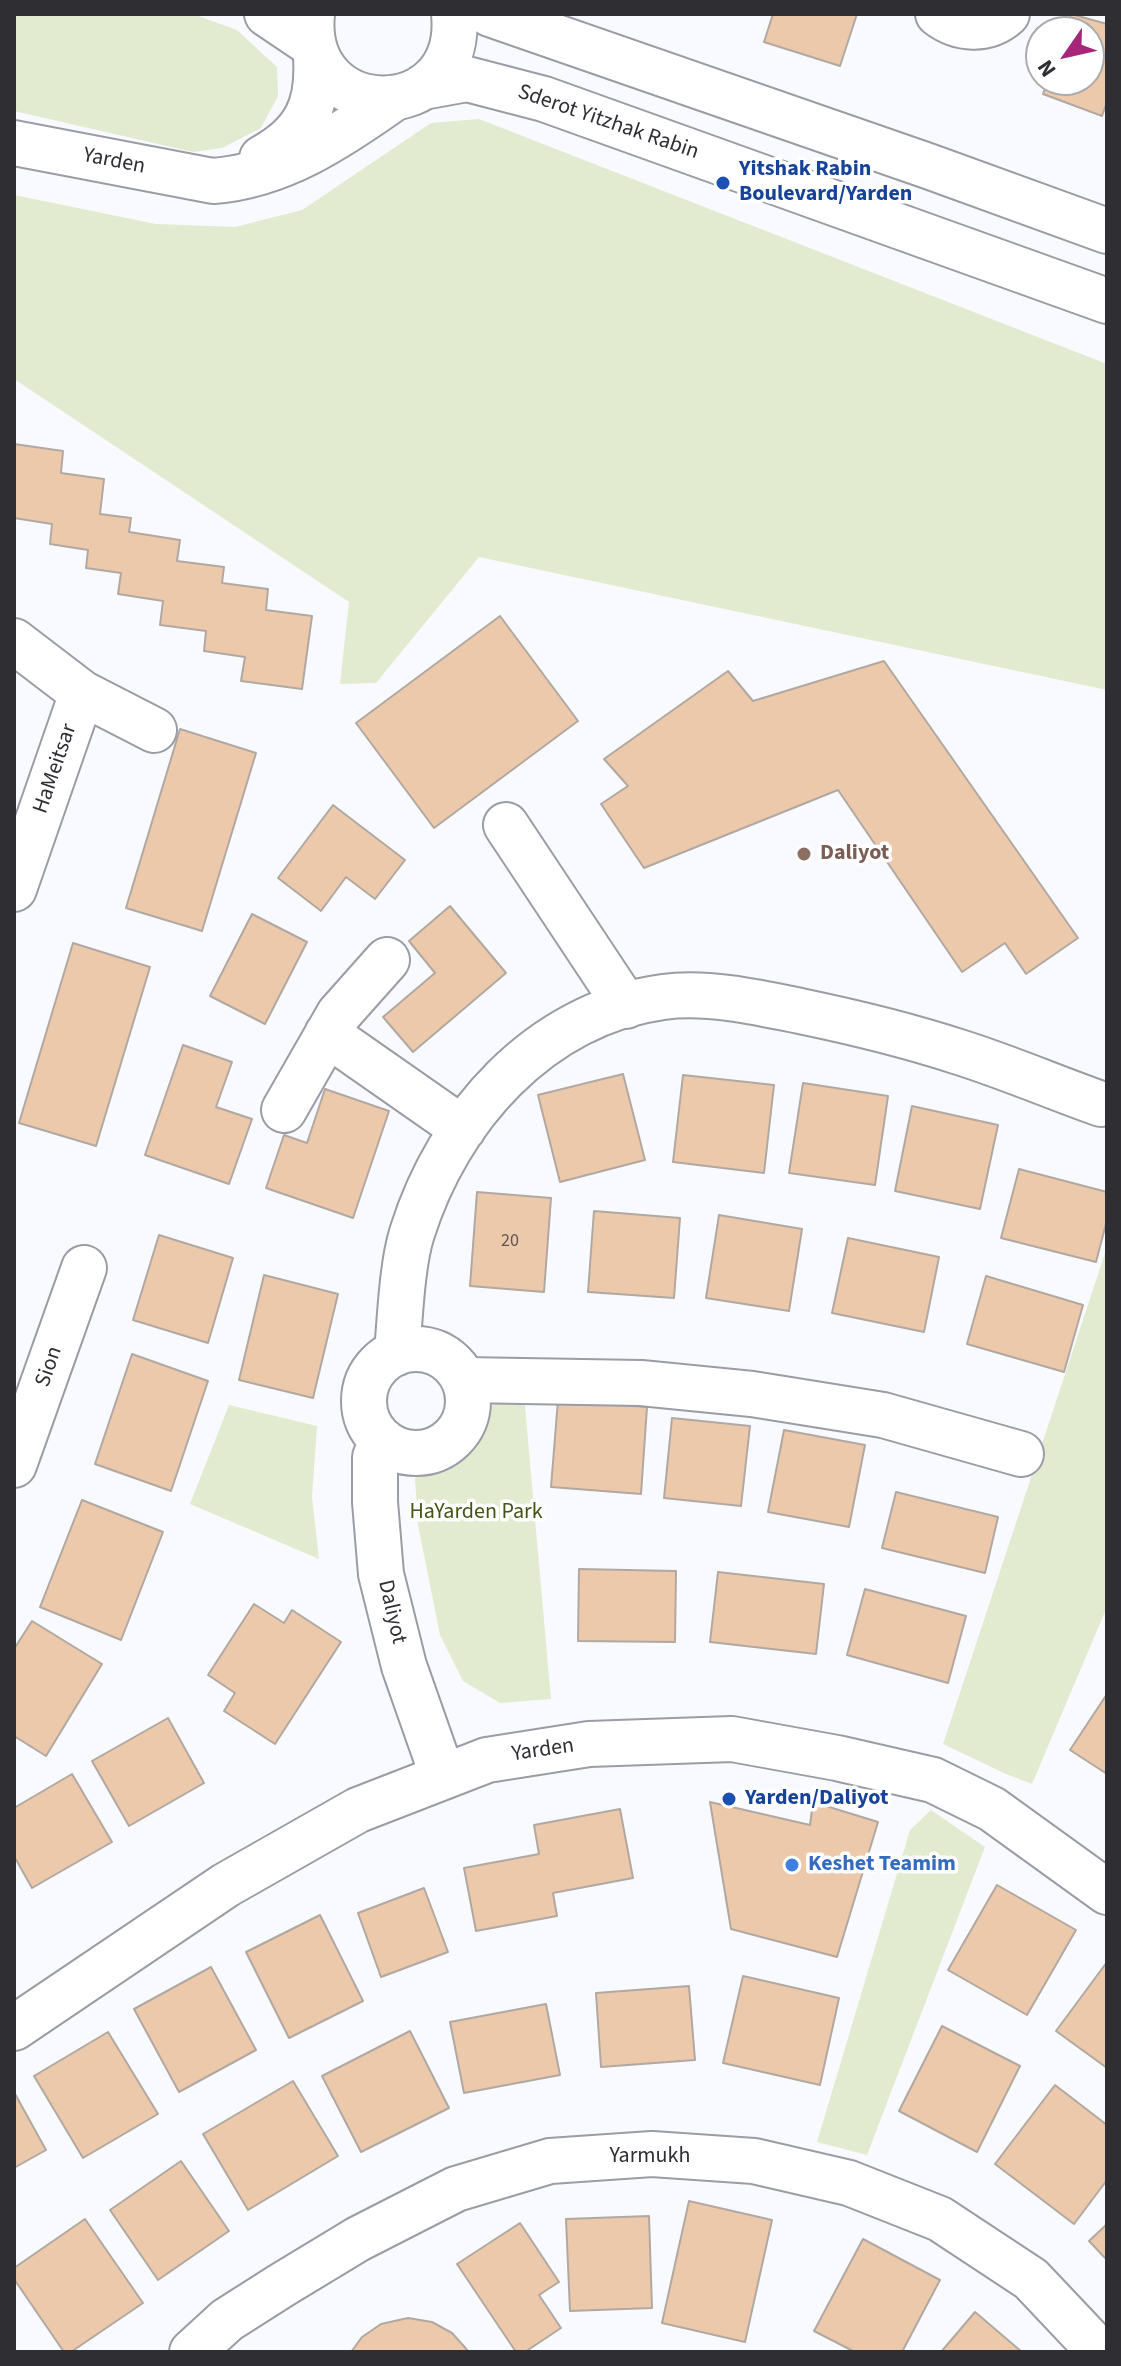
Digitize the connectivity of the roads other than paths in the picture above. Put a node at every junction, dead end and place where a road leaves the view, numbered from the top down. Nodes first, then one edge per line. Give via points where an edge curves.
1 (267, 14) edge
2 (454, 14) edge
3 (490, 14) edge
4 (938, 14) edge
5 (1007, 14) edge
6 (314, 39) edge
7 (408, 93) junction
8 (14, 143) edge
9 (213, 181) junction
10 (1107, 231) edge
11 (1107, 301) edge
12 (14, 641) edge
13 (82, 693) junction
14 (154, 730) dead end
15 (506, 825) dead end
16 (14, 889) edge
17 (387, 960) dead end
18 (626, 1006) junction
19 (327, 1034) junction
20 (1101, 1104) dead end
21 (284, 1110) dead end
22 (463, 1129) junction
23 (84, 1268) dead end
24 (397, 1353) junction
25 (464, 1380) junction
26 (383, 1441) junction
27 (1021, 1454) dead end
28 (14, 1465) edge
29 (443, 1777) junction
30 (1107, 1892) edge
31 (14, 2028) edge
32 (233, 2336) edge
33 (192, 2352) edge
34 (1100, 2352) edge

1 - 6 street
2 - 7 street via 456,33 449,58 437,76
3 - 10 street
4 - 5 street via 975,29
6 - 7 street via 330,77 345,89 368,98
6 - 9 street via 318,84 298,132 283,147
7 - 9 street, Yarden via 311,152 243,179
7 - 11 street, Sderot Yitzhak Rabin via 467,79 544,99
8 - 9 street, Yarden
12 - 13 street, HaMeitsar
13 - 14 street, HaMeitsar
13 - 16 street, HaMeitsar
15 - 18 street
17 - 19 street
18 - 20 street via 664,997 741,998 959,1052
18 - 22 street via 597,1014 528,1054 478,1105
19 - 21 street
19 - 22 street
22 - 24 street via 437,1172 411,1235
23 - 28 street, Sion
24 - 25 street via 427,1350 444,1357
24 - 26 street via 381,1362 364,1394 365,1412
25 - 26 street via 467,1415 450,1441 434,1451 416,1453
25 - 27 street via 641,1383 752,1394 883,1415
26 - 29 street, Daliyot via 375,1457 381,1574 404,1666
29 - 30 street, Yarden via 487,1760 589,1744 732,1739 933,1780 992,1809
29 - 31 street, Yarden via 358,1810 226,1885
32 - 33 street, Yarmukh
32 - 34 street, Yarmukh via 358,2239 456,2189 550,2161 652,2154 754,2161 849,2183 940,2219 1031,2279

